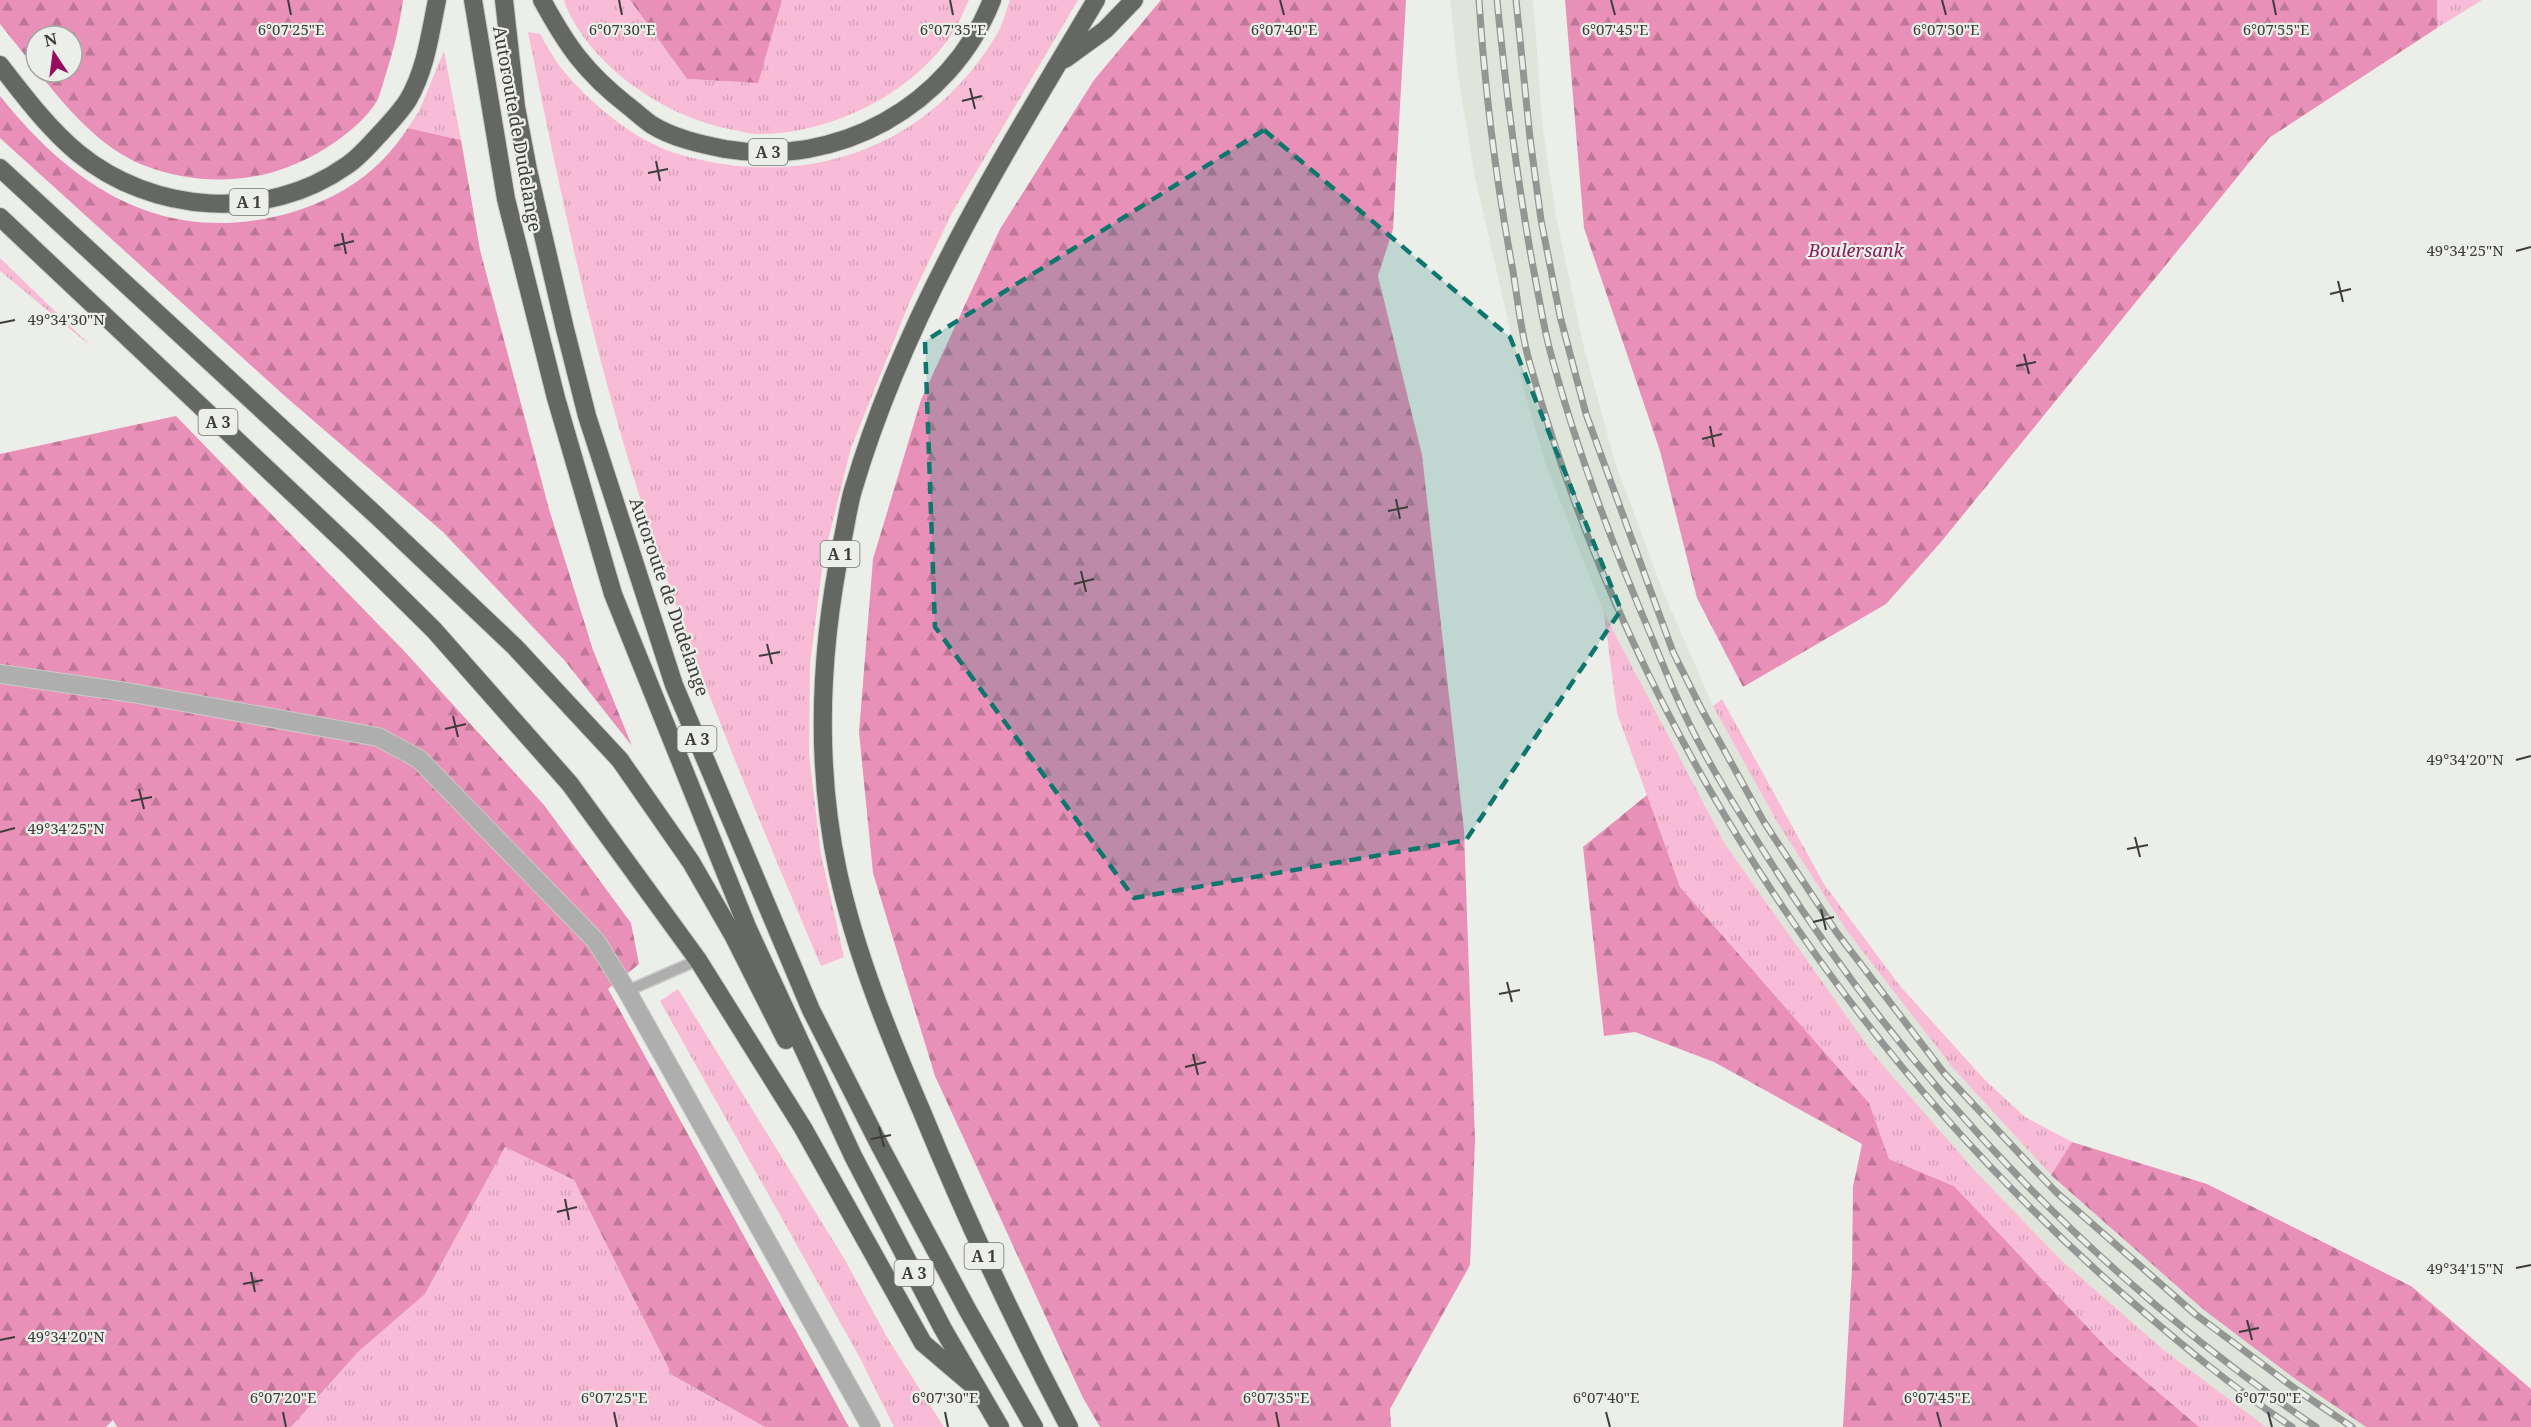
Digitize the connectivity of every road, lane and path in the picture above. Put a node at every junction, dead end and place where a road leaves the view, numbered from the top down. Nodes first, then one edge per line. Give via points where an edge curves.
1 (437, 0) edge
2 (472, 0) edge
3 (504, 0) edge
4 (542, 0) edge
5 (992, 0) edge
6 (1096, 0) edge
7 (1134, 0) edge
8 (1058, 63) junction
9 (0, 65) edge
10 (0, 168) edge
11 (0, 217) edge
12 (0, 674) edge
13 (698, 960) junction
14 (627, 991) junction
15 (853, 1156) junction
16 (977, 1389) junction
17 (870, 1427) edge
18 (1000, 1427) edge
19 (1034, 1427) edge
20 (1069, 1427) edge

1 - 9 highway, A 1 via 421,73 392,122 347,166 325,179 280,197 232,205 160,196 118,178 59,135
2 - 15 highway, Autoroute de Dudelange / A 3 via 506,199 556,398 614,594 748,929
3 - 19 highway, Autoroute de Dudelange / A 3 via 516,107 528,170 576,373 674,685 811,1010 945,1268
4 - 5 highway, A 3 via 582,64 652,125 698,144 750,153 818,148 867,132 920,101 981,28
6 - 8 highway
7 - 8 highway, A 1 via 1105,30
8 - 20 highway, A 1 via 965,222 925,303 888,391 853,491 835,579 824,666 824,753 838,871 883,1018 992,1273
10 - 15 highway, A 3 via 506,639 620,760 691,862 734,935 797,1063
11 - 13 highway, A 3 via 434,630 570,784
12 - 14 street via 133,693 378,737 419,759 596,941
13 - 14 lane
13 - 16 highway, A 3 via 803,1128 924,1343
14 - 17 street
15 - 16 highway, Autoroute de Dudelange / A 3
16 - 18 highway, Autoroute de Dudelange / A 3

